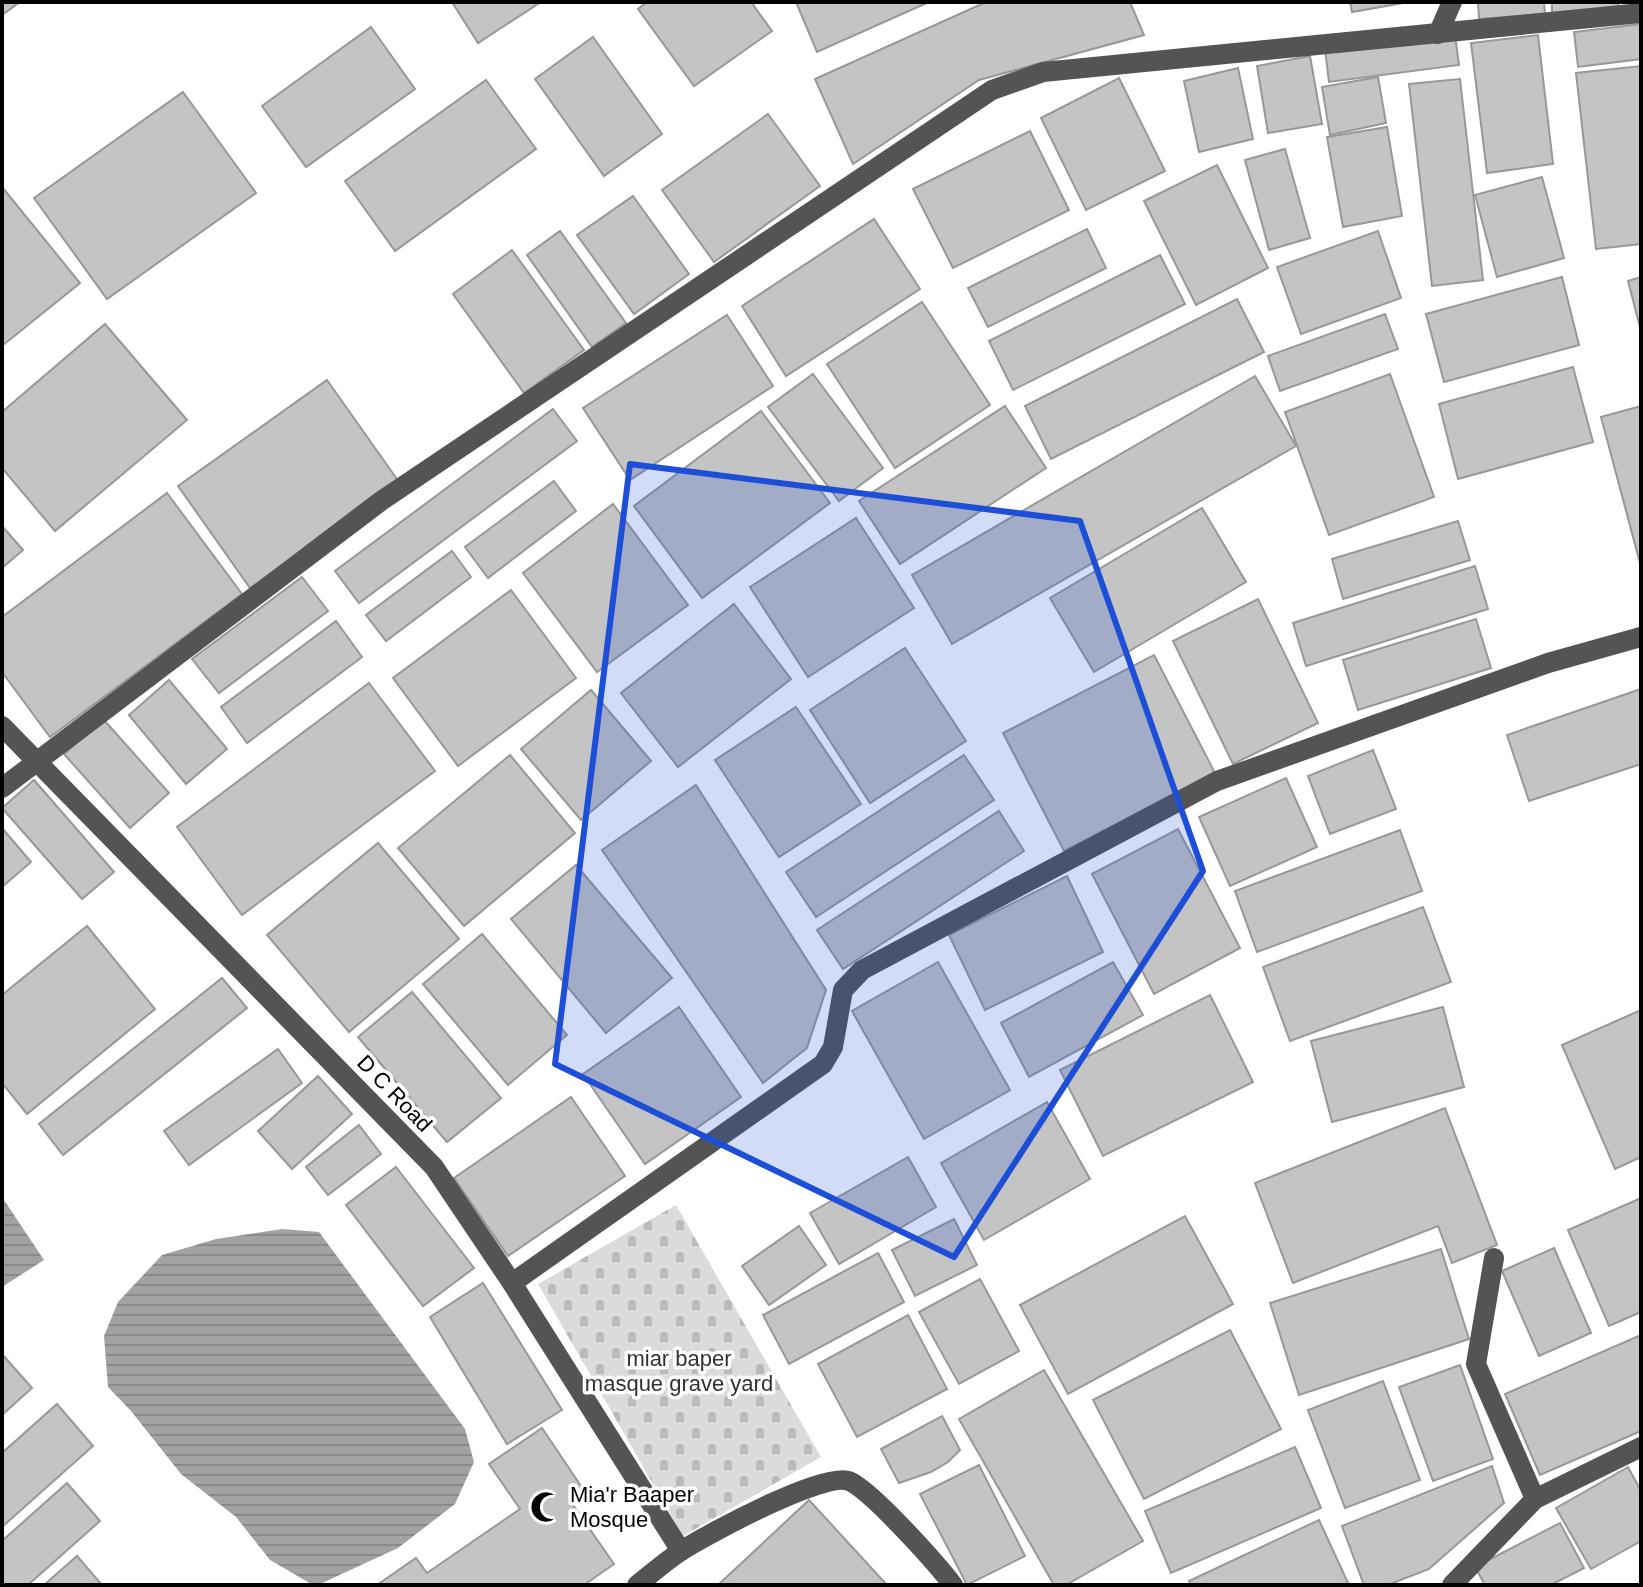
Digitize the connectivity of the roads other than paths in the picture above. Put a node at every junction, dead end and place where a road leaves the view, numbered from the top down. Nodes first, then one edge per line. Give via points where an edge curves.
1 (1452, 2) edge
2 (1641, 13) edge
3 (1438, 34) junction
4 (1641, 637) edge
5 (2, 726) edge
6 (37, 760) junction
7 (2, 788) edge
8 (1494, 1258) dead end
9 (512, 1283) junction
10 (1641, 1447) edge
11 (1535, 1499) junction
12 (681, 1551) junction
13 (637, 1585) edge
14 (953, 1585) edge
15 (1452, 1585) edge

1 - 3 street
2 - 3 street
3 - 6 street via 1043,72 992,90 381,501
4 - 9 street via 1548,663 1217,781 862,970 843,990 833,1047 823,1064
5 - 6 street, D C Road
6 - 7 street
6 - 9 street, D C Road via 434,1167
8 - 11 street via 1476,1364
9 - 12 street, D C Road
10 - 11 street
11 - 15 street
12 - 13 street
12 - 14 street via 790,1495 845,1479 865,1490

